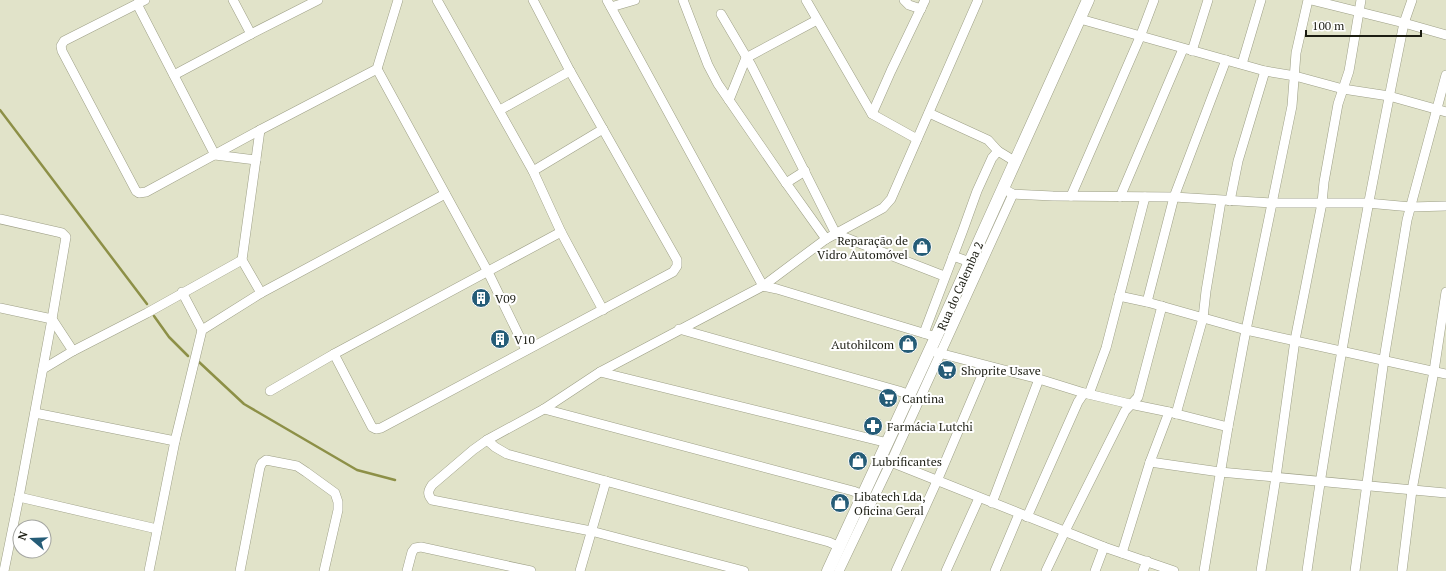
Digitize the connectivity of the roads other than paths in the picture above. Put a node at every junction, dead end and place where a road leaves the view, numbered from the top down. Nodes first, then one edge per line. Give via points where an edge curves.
1 (233, 0) edge
2 (318, 0) edge
3 (398, 0) edge
4 (438, 0) edge
5 (533, 0) edge
6 (634, 0) edge
7 (683, 0) edge
8 (806, 0) edge
9 (904, 0) edge
10 (925, 0) edge
11 (978, 0) edge
12 (1088, 0) edge
13 (1154, 0) edge
14 (1208, 0) edge
15 (1261, 0) edge
16 (1309, 0) edge
17 (1361, 0) edge
18 (1412, 0) edge
19 (141, 2) edge
20 (609, 4) edge
21 (921, 9) junction
22 (1359, 12) junction
23 (721, 14) dead end
24 (1080, 19) junction
25 (817, 20) junction
26 (1404, 23) junction
27 (1445, 33) edge
28 (251, 34) junction
29 (1140, 37) junction
30 (1183, 49) junction
31 (1192, 51) junction
32 (746, 58) junction
33 (1226, 60) junction
34 (1242, 64) junction
35 (377, 69) junction
36 (1264, 71) junction
37 (570, 72) junction
38 (174, 75) junction
39 (1295, 76) junction
40 (1446, 76) edge
41 (1343, 89) junction
42 (1389, 96) junction
43 (729, 100) junction
44 (500, 110) junction
45 (1442, 110) edge
46 (929, 113) junction
47 (872, 114) junction
48 (260, 130) junction
49 (603, 130) junction
50 (917, 139) junction
51 (998, 151) junction
52 (215, 154) junction
53 (256, 160) junction
54 (1016, 162) junction
55 (533, 171) junction
56 (805, 171) junction
57 (786, 184) junction
58 (1008, 192) junction
59 (445, 194) junction
60 (1071, 196) junction
61 (1120, 197) junction
62 (1145, 197) junction
63 (1174, 197) junction
64 (1221, 201) junction
65 (1230, 201) junction
66 (1272, 203) junction
67 (1322, 203) junction
68 (1368, 203) junction
69 (1446, 206) edge
70 (1411, 207) junction
71 (0, 219) edge
72 (561, 232) junction
73 (836, 234) junction
74 (826, 239) junction
75 (952, 256) junction
76 (242, 260) junction
77 (970, 262) junction
78 (488, 272) junction
79 (944, 276) junction
80 (763, 286) junction
81 (182, 292) junction
82 (1446, 292) edge
83 (261, 293) junction
84 (1119, 296) junction
85 (1147, 302) junction
86 (1162, 306) junction
87 (0, 308) edge
88 (604, 310) junction
89 (1203, 318) junction
90 (52, 319) junction
91 (679, 329) junction
92 (202, 330) junction
93 (1246, 330) junction
94 (924, 333) junction
95 (936, 337) junction
96 (1296, 340) junction
97 (526, 350) junction
98 (73, 351) junction
99 (1343, 351) junction
100 (936, 352) junction
101 (334, 354) junction
102 (1384, 359) junction
103 (986, 366) junction
104 (43, 369) junction
105 (1434, 371) junction
106 (600, 372) junction
107 (1446, 374) edge
108 (1039, 379) junction
109 (270, 391) dead end
110 (1087, 393) junction
111 (910, 395) junction
112 (1130, 404) junction
113 (544, 409) junction
114 (34, 413) junction
115 (1172, 413) junction
116 (1228, 427) junction
117 (487, 440) junction
118 (175, 442) junction
119 (888, 443) junction
120 (886, 460) junction
121 (1150, 462) junction
122 (1220, 472) junction
123 (1276, 477) junction
124 (606, 481) junction
125 (937, 481) junction
126 (1320, 481) junction
127 (1366, 486) junction
128 (1412, 490) junction
129 (1446, 493) edge
130 (864, 495) junction
131 (19, 497) junction
132 (979, 498) junction
133 (992, 503) junction
134 (1023, 515) junction
135 (157, 529) junction
136 (591, 531) junction
137 (1065, 531) junction
138 (840, 547) junction
139 (1104, 547) junction
140 (1122, 553) junction
141 (1147, 561) junction
142 (4, 571) edge
143 (148, 571) edge
144 (240, 571) edge
145 (324, 571) edge
146 (407, 571) edge
147 (531, 571) edge
148 (580, 571) edge
149 (744, 571) edge
150 (828, 571) edge
151 (840, 571) edge
152 (896, 571) edge
153 (946, 571) edge
154 (995, 571) edge
155 (1046, 571) edge
156 (1095, 571) edge
157 (1143, 571) edge
158 (1174, 571) edge
159 (1204, 571) edge
160 (1261, 571) edge
161 (1307, 571) edge
162 (1354, 571) edge
163 (1402, 571) edge

1 - 28 street
2 - 28 street
3 - 35 street
4 - 44 street
5 - 37 street
6 - 20 street
7 - 43 street via 708,65
8 - 25 street
9 - 21 street via 909,5
10 - 21 street
11 - 46 street
12 - 24 main road, Rua do Calemba 2
13 - 29 street
14 - 31 street
15 - 34 street
16 - 22 street
16 - 39 street via 1296,53
17 - 22 street
18 - 26 street
19 - 38 street
19 - 52 street via 64,41 62,50 136,191 146,192
20 - 80 street
21 - 47 street
22 - 26 street
22 - 41 street via 1349,71
23 - 32 street
24 - 29 street
24 - 54 main road, Rua do Calemba 2
25 - 32 street
25 - 47 street
26 - 27 street
26 - 42 street
28 - 38 street
29 - 30 street
29 - 60 street
30 - 31 street
30 - 61 street
31 - 33 street
32 - 43 street
32 - 56 street
33 - 34 street
33 - 63 street
34 - 36 street
35 - 48 street
35 - 59 street
36 - 39 street
36 - 65 street via 1238,161
37 - 44 street
37 - 49 street
38 - 52 street
39 - 41 street
39 - 66 street via 1292,106
40 - 45 street
41 - 42 street
41 - 67 street via 1338,104
42 - 45 street
42 - 68 street
43 - 57 street
44 - 55 street
45 - 70 street
46 - 50 street
46 - 51 street via 988,140
47 - 50 street
48 - 52 street
48 - 53 street
49 - 55 street
49 - 88 street via 677,260 673,272
50 - 73 street via 891,199 883,208
51 - 54 street
51 - 75 street via 976,190
52 - 53 street
53 - 76 street
54 - 58 main road, Rua do Calemba 2
55 - 72 street
56 - 57 street
56 - 73 street
57 - 74 street
58 - 60 street
58 - 77 main road, Rua do Calemba 2
58 - 100 street
59 - 78 street
59 - 83 street
60 - 61 street
61 - 62 street
62 - 63 street
62 - 84 street
63 - 64 street
63 - 85 street
64 - 65 street
64 - 89 street
65 - 66 street
66 - 67 street
66 - 93 street
67 - 68 street
67 - 96 street
68 - 70 street
68 - 99 street
69 - 70 street
70 - 102 street
71 - 90 street via 62,233 66,237
72 - 78 street
72 - 88 street
73 - 74 street
73 - 79 street
74 - 80 street
75 - 77 street
75 - 79 street
76 - 81 street
76 - 83 street
77 - 95 main road, Rua do Calemba 2
78 - 97 street
78 - 101 street
79 - 94 street
80 - 91 street
80 - 94 street
81 - 92 street
81 - 98 street
82 - 105 street
83 - 92 street
84 - 85 street
84 - 110 street via 1106,348
85 - 86 street
86 - 89 street
86 - 112 street via 1138,397
87 - 90 street
88 - 97 street
89 - 93 street
89 - 115 street
90 - 98 street
90 - 104 street
91 - 106 street
91 - 111 street
92 - 118 street
93 - 96 street
93 - 116 street
94 - 95 street
95 - 100 main road, Rua do Calemba 2
96 - 99 street
96 - 123 street
97 - 101 street via 376,429 372,427
98 - 104 street
99 - 102 street
99 - 126 street
100 - 103 street
100 - 111 main road, Rua do Calemba 2
100 - 120 street
101 - 109 street
102 - 105 street
102 - 127 street
103 - 108 street
103 - 125 street
104 - 114 street
105 - 107 street
105 - 128 street
106 - 113 street
106 - 119 street
108 - 110 street
108 - 133 street
110 - 112 street
110 - 134 street via 1078,402
111 - 119 main road, Rua do Calemba 2
112 - 115 street
112 - 137 street
113 - 117 street
113 - 130 street
114 - 118 street
114 - 131 street
115 - 116 street
115 - 121 street
116 - 122 street
117 - 124 street via 507,454
117 - 136 street via 432,485 428,490 428,496 432,500
118 - 135 street
119 - 120 main road, Rua do Calemba 2
120 - 125 street
120 - 130 main road, Rua do Calemba 2
120 - 151 street
121 - 122 street
121 - 140 street
122 - 123 street
122 - 159 street
123 - 126 street
123 - 160 street
124 - 136 street
124 - 138 street
125 - 132 street
125 - 152 street
126 - 127 street
126 - 161 street
127 - 128 street
127 - 162 street
128 - 129 street
128 - 163 street
130 - 138 main road, Rua do Calemba 2
131 - 135 street
131 - 142 street
132 - 133 street
132 - 153 street
133 - 134 street
134 - 137 street
134 - 154 street
135 - 143 street
136 - 148 street
136 - 149 street
137 - 139 street
137 - 155 street
138 - 150 main road, Rua do Calemba 2
139 - 140 street
139 - 156 street
140 - 141 street
141 - 157 street
141 - 158 street
144 - 145 street via 260,467 266,460 296,466 334,493 338,510
146 - 147 street via 412,552 415,548 421,547

